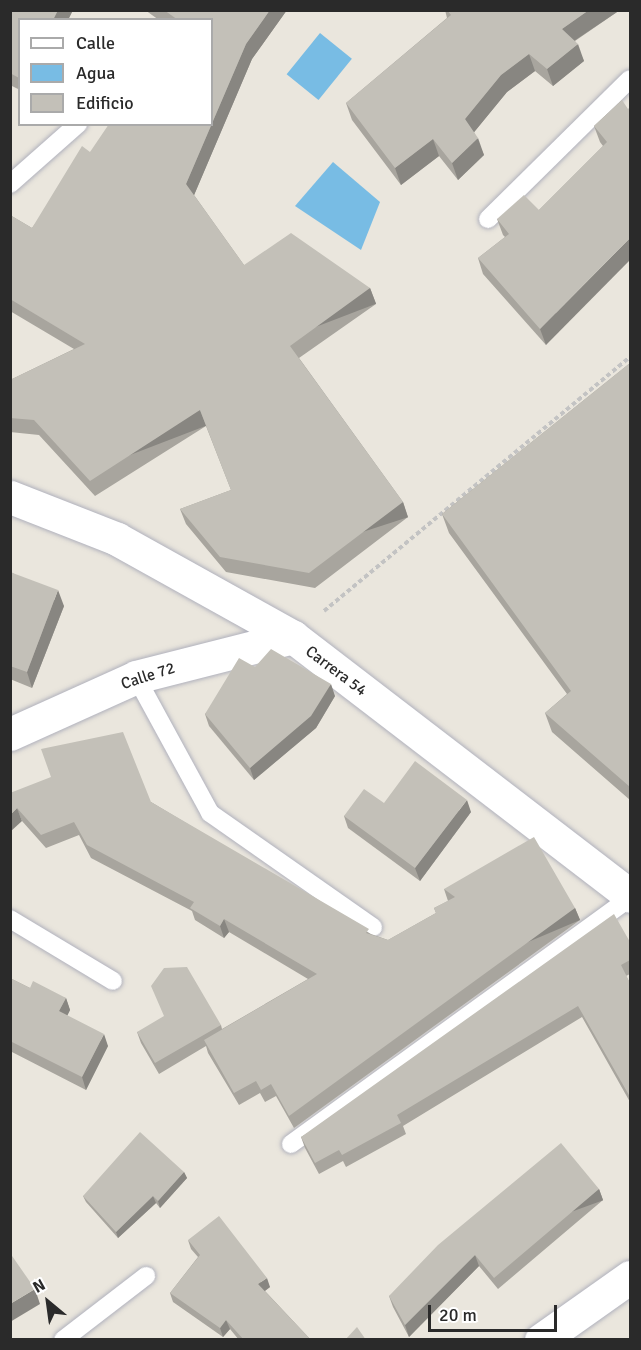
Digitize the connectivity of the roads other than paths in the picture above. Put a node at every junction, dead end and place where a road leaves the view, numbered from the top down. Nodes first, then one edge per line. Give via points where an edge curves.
1 (630, 79) edge
2 (76, 126) edge
3 (10, 184) edge
4 (488, 219) dead end
5 (10, 497) edge
6 (293, 637) junction
7 (136, 677) junction
8 (10, 734) edge
9 (630, 897) edge
10 (10, 919) edge
11 (373, 927) dead end
12 (113, 981) dead end
13 (291, 1144) dead end
14 (146, 1276) dead end
15 (630, 1277) edge
16 (63, 1340) edge
17 (541, 1340) edge

1 - 4 lane
2 - 3 lane
5 - 6 street, Carrera 54 via 117,539
6 - 7 street, Calle 72
6 - 9 street, Carrera 54
7 - 8 street, Calle 72
7 - 11 lane via 210,813
9 - 13 lane
10 - 12 lane
14 - 16 lane
15 - 17 street

